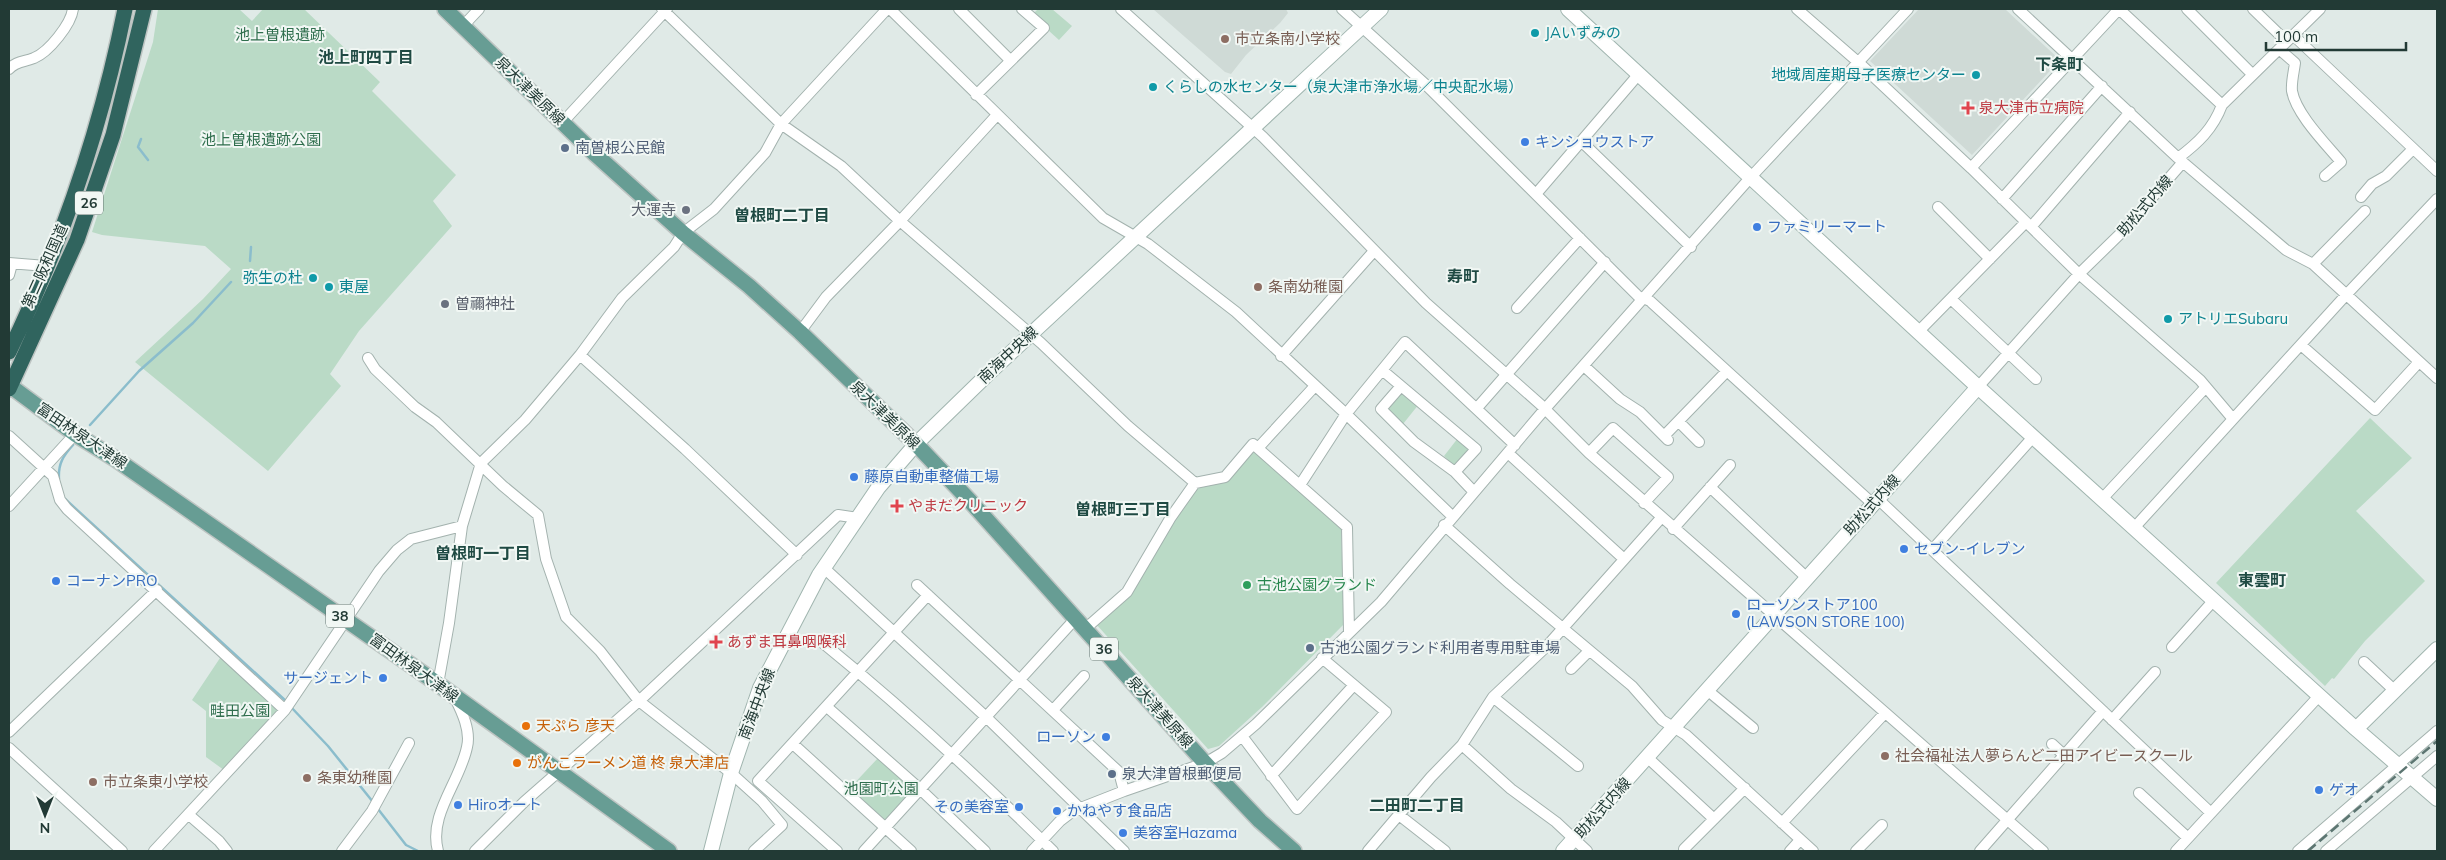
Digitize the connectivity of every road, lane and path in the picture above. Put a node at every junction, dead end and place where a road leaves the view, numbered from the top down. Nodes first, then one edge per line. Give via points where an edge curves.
1 (73, 9) edge
2 (125, 9) edge
3 (144, 9) edge
4 (445, 9) edge
5 (479, 9) edge
6 (889, 9) edge
7 (959, 9) edge
8 (1022, 9) edge
9 (1120, 9) edge
10 (1342, 9) edge
11 (1381, 9) edge
12 (1568, 9) edge
13 (1798, 9) edge
14 (1908, 9) edge
15 (2018, 9) edge
16 (2187, 9) edge
17 (2253, 9) edge
18 (2320, 9) edge
19 (665, 10) edge
20 (2115, 10) edge
21 (463, 26) junction
22 (1362, 26) junction
23 (2290, 38) junction
24 (2279, 49) junction
25 (2072, 58) junction
26 (1010, 60) junction
27 (1858, 62) junction
28 (9, 68) edge
29 (2252, 74) junction
30 (1638, 75) junction
31 (2102, 86) junction
32 (976, 95) junction
33 (2222, 105) junction
34 (2130, 112) junction
35 (997, 115) junction
36 (562, 123) junction
37 (781, 124) junction
38 (1252, 128) junction
39 (1582, 140) junction
40 (2413, 149) junction
41 (2180, 160) junction
42 (1971, 168) junction
43 (2437, 171) edge
44 (2325, 176) dead end
45 (1750, 178) junction
46 (1536, 194) junction
47 (2361, 197) dead end
48 (2002, 199) junction
49 (2437, 199) edge
50 (1938, 207) dead end
51 (2365, 211) dead end
52 (900, 221) junction
53 (2028, 225) junction
54 (683, 233) junction
55 (1138, 236) junction
56 (1580, 238) junction
57 (1691, 247) junction
58 (1374, 251) junction
59 (1990, 259) junction
60 (1605, 262) junction
61 (10, 264) edge
62 (2313, 264) junction
63 (46, 266) junction
64 (2079, 274) junction
65 (9, 275) edge
66 (2346, 295) junction
67 (1644, 298) junction
68 (1951, 299) junction
69 (1517, 308) dead end
70 (800, 332) junction
71 (1918, 332) junction
72 (1030, 334) junction
73 (2301, 345) junction
74 (9, 352) edge
75 (2007, 353) junction
76 (580, 355) junction
77 (1281, 356) junction
78 (368, 358) dead end
79 (2419, 362) junction
80 (1584, 366) junction
81 (1382, 370) junction
82 (1727, 371) junction
83 (1506, 374) junction
84 (2436, 375) edge
85 (2036, 379) dead end
86 (1315, 386) junction
87 (1401, 386) junction
88 (9, 387) edge
89 (1978, 387) junction
90 (2206, 387) junction
91 (1477, 408) junction
92 (1544, 410) junction
93 (1346, 414) junction
94 (2233, 419) junction
95 (1679, 422) junction
96 (75, 434) junction
97 (9, 436) edge
98 (2033, 437) junction
99 (1699, 442) dead end
100 (916, 444) junction
101 (1515, 445) junction
102 (1258, 448) junction
103 (1508, 453) junction
104 (1589, 453) junction
105 (480, 463) junction
106 (1730, 465) dead end
107 (44, 467) junction
108 (1455, 472) junction
109 (1195, 483) junction
110 (1300, 485) junction
111 (1710, 487) junction
112 (1474, 492) junction
113 (2102, 499) junction
114 (1876, 501) junction
115 (1644, 503) junction
116 (9, 506) edge
117 (1452, 516) junction
118 (858, 518) junction
119 (1661, 518) junction
120 (1444, 525) junction
121 (462, 526) junction
122 (2134, 528) junction
123 (1673, 529) junction
124 (1932, 550) junction
125 (797, 555) junction
126 (1624, 560) junction
127 (824, 568) junction
128 (1807, 578) junction
129 (917, 585) dead end
130 (157, 590) junction
131 (928, 595) junction
132 (2214, 600) junction
133 (1773, 616) junction
134 (347, 620) junction
135 (1080, 624) junction
136 (1563, 629) junction
137 (1349, 632) junction
138 (892, 633) junction
139 (823, 643) dead end
140 (2172, 647) dead end
141 (2437, 648) edge
142 (1589, 651) junction
143 (1322, 658) junction
144 (2364, 662) dead end
145 (1571, 669) dead end
146 (859, 672) junction
147 (2155, 672) dead end
148 (1084, 676) dead end
149 (1020, 680) junction
150 (438, 684) junction
151 (1354, 684) junction
152 (1707, 690) junction
153 (2394, 690) junction
154 (2319, 696) junction
155 (1493, 697) junction
156 (455, 698) junction
157 (640, 701) junction
158 (826, 707) junction
159 (286, 710) junction
160 (1053, 710) junction
161 (2103, 711) junction
162 (1885, 713) junction
163 (986, 717) junction
164 (2112, 720) junction
165 (1674, 727) junction
166 (1753, 728) dead end
167 (2356, 730) junction
168 (2437, 731) edge
169 (9, 732) edge
170 (1242, 736) junction
171 (409, 743) dead end
172 (792, 744) junction
173 (2052, 744) dead end
174 (1462, 746) junction
175 (9, 748) edge
176 (951, 755) junction
177 (2065, 756) junction
178 (2437, 756) edge
179 (1648, 758) junction
180 (1205, 763) junction
181 (2397, 764) junction
182 (1578, 766) dead end
183 (561, 772) junction
184 (731, 773) junction
185 (1271, 776) junction
186 (2412, 779) junction
187 (920, 788) junction
188 (1745, 788) junction
189 (1124, 791) junction
190 (2139, 794) dead end
191 (2437, 799) edge
192 (1082, 809) junction
193 (793, 812) junction
194 (2211, 813) junction
195 (189, 814) junction
196 (1399, 816) junction
197 (1714, 819) junction
198 (2007, 819) junction
199 (1782, 823) junction
200 (782, 825) junction
201 (1882, 825) dead end
202 (885, 827) junction
203 (2188, 838) junction
204 (1574, 839) junction
205 (1042, 840) junction
206 (1800, 840) junction
207 (2031, 848) edge
208 (1684, 849) dead end
209 (713, 850) edge
210 (122, 851) edge
211 (154, 851) edge
212 (227, 851) edge
213 (342, 851) edge
214 (438, 851) edge
215 (475, 851) edge
216 (669, 851) edge
217 (754, 851) edge
218 (837, 851) edge
219 (864, 851) edge
220 (911, 851) edge
221 (985, 851) edge
222 (1032, 851) edge
223 (1053, 851) edge
224 (1124, 851) edge
225 (1294, 851) edge
226 (1368, 851) edge
227 (1445, 851) edge
228 (1563, 851) edge
229 (1587, 851) edge
230 (1790, 851) edge
231 (1813, 851) edge
232 (1856, 851) edge
233 (1980, 851) edge
234 (2043, 851) edge
235 (2176, 851) edge
236 (2298, 851) edge
237 (2326, 851) edge

1 - 28 street via 72,19 42,54 14,63
2 - 63 highway, 第二阪和国道 / 26 via 96,130
3 - 88 highway, 第二阪和国道 / 26 via 113,135 77,240
4 - 21 main road, 泉大津美原線 / 36
5 - 21 street
6 - 32 street
6 - 37 street
7 - 26 street
8 - 26 street via 1044,28
9 - 38 street
10 - 22 street
11 - 22 street, 南海中央線
12 - 30 street
13 - 27 street
14 - 27 street
15 - 25 street
16 - 29 street
17 - 23 street
18 - 23 street, 助松式内線
19 - 36 street
19 - 37 street
20 - 25 street
20 - 33 street
21 - 36 main road, 泉大津美原線 / 36
22 - 38 street, 南海中央線
22 - 46 street
23 - 24 street, 助松式内線
23 - 40 street
24 - 29 street, 助松式内線
24 - 44 street via 2295,63 2292,90 2296,102 2341,162
25 - 31 street
25 - 42 street
26 - 32 street
27 - 42 street
27 - 45 street
29 - 33 street, 助松式内線
30 - 39 street
30 - 45 street
31 - 34 street
31 - 48 street
32 - 35 street
33 - 41 street, 助松式内線 via 2215,122
34 - 41 street
34 - 53 street
35 - 52 street
35 - 55 street via 1103,218
36 - 54 main road, 泉大津美原線 / 36
37 - 52 street via 841,166
37 - 54 street via 765,153 714,209
38 - 55 street, 南海中央線
38 - 58 street
39 - 46 street
39 - 57 street
40 - 43 street
40 - 47 street
41 - 62 street via 2286,250
41 - 64 street, 助松式内線 via 2122,232
42 - 48 street
45 - 57 street
45 - 71 street
46 - 56 street
48 - 53 street
49 - 66 street
50 - 59 street
51 - 62 street
52 - 70 street via 826,297
52 - 72 street
53 - 59 street
53 - 64 street
54 - 70 main road, 泉大津美原線 / 36
54 - 76 street via 674,247 622,298
55 - 72 street, 南海中央線
55 - 77 street via 1236,312
56 - 60 street
56 - 69 street
57 - 67 street
58 - 77 street
58 - 83 street via 1426,303
59 - 68 street
60 - 67 street via 1638,296
60 - 83 street
61 - 63 street
61 - 65 street
62 - 66 street
63 - 74 highway, 第二阪和国道 / 26
64 - 75 street, 助松式内線
64 - 90 street
66 - 73 street
66 - 79 street
67 - 80 street
67 - 82 street
68 - 71 street
68 - 75 street
70 - 100 main road, 泉大津美原線 / 36
71 - 89 street
72 - 100 street, 南海中央線
72 - 109 street via 1128,426
73 - 79 street via 2375,410
73 - 94 street
75 - 85 street
75 - 89 street, 助松式内線
76 - 105 street via 525,420
76 - 125 street
77 - 86 street
78 - 105 street via 375,369 415,407
79 - 84 street
80 - 92 street
80 - 95 street via 1666,438
81 - 87 street
81 - 91 street via 1405,342
81 - 93 street
82 - 95 street
82 - 114 street
83 - 91 street
83 - 92 street
86 - 93 street
86 - 102 street
87 - 108 street via 1381,408 1414,442
87 - 108 street via 1476,449
88 - 96 main road, 富田林泉大津線 / 38
89 - 98 street
89 - 114 street, 助松式内線
90 - 94 street
90 - 113 street
91 - 101 street
92 - 101 street
92 - 104 street
93 - 110 street
93 - 117 street
94 - 122 street
95 - 99 street
96 - 107 street
96 - 134 main road, 富田林泉大津線 / 38
97 - 107 street
98 - 113 street
98 - 124 street
100 - 118 street, 南海中央線 via 878,488
100 - 135 main road, 泉大津美原線 / 36
101 - 103 street
102 - 109 street via 1253,444 1225,477
102 - 110 street
103 - 112 street
103 - 126 street
104 - 115 street
104 - 115 street via 1613,428 1668,477
105 - 121 street
105 - 157 street via 538,515 546,558 566,617 600,651
106 - 111 street
107 - 116 street
107 - 130 street via 53,476 60,500 68,509
108 - 112 street
109 - 135 street via 1126,592
110 - 137 street via 1346,527
111 - 123 street
111 - 128 street
112 - 117 street
113 - 122 street
114 - 124 street
114 - 128 street, 助松式内線
115 - 119 street
117 - 120 street
118 - 125 street via 838,516
118 - 127 street, 南海中央線
119 - 123 street
119 - 126 street
120 - 136 street
120 - 137 street via 1380,602
121 - 134 street via 412,539 397,550
121 - 150 street
122 - 132 street
123 - 133 street
124 - 161 street
125 - 157 street
126 - 136 street
127 - 138 street
127 - 184 street, 南海中央線 via 760,688
128 - 133 street, 助松式内線
129 - 131 street
130 - 159 street
130 - 169 street
131 - 138 street
131 - 149 street
132 - 140 street
132 - 154 street
133 - 152 street, 助松式内線
133 - 162 street
134 - 150 main road, 富田林泉大津線 / 38
134 - 159 street
135 - 149 street
135 - 180 main road, 泉大津美原線 / 36
136 - 142 street
136 - 155 street
137 - 143 street
138 - 146 street
138 - 163 street
139 - 146 street
141 - 153 street
142 - 145 street
142 - 165 street via 1632,686 1662,720
143 - 151 street
143 - 170 street
144 - 153 street
146 - 158 street
146 - 176 street
147 - 164 street
148 - 160 street
149 - 160 street
149 - 163 street
150 - 156 main road, 富田林泉大津線 / 38
151 - 185 street
151 - 185 street via 1386,712 1297,809
152 - 165 street, 助松式内線
152 - 166 street
153 - 167 street
154 - 167 street
154 - 194 street
155 - 174 street
155 - 182 street
156 - 183 main road, 富田林泉大津線 / 38
156 - 214 street via 463,715 468,746 436,830
157 - 183 street
157 - 184 street
158 - 172 street
158 - 187 street
159 - 195 street
160 - 189 street via 1119,772
161 - 164 street
161 - 177 street
162 - 198 street
162 - 199 street
163 - 176 street
163 - 192 street
164 - 194 street
165 - 179 street, 助松式内線
165 - 188 street
167 - 181 street
168 - 181 street
170 - 180 street
170 - 185 street
171 - 213 street via 372,811
172 - 193 street via 758,781
172 - 202 street
173 - 177 street
174 - 196 street
174 - 204 street
175 - 210 street
176 - 187 street
176 - 205 street
177 - 198 street
178 - 186 street
179 - 197 street
179 - 204 street, 助松式内線
180 - 189 street
180 - 225 main road, 泉大津美原線 / 36 via 1260,821
181 - 186 street
181 - 236 street
183 - 215 street via 524,802
183 - 216 main road, 富田林泉大津線 / 38
184 - 200 street via 762,801
184 - 209 street, 南海中央線
186 - 191 street
186 - 237 street
187 - 202 street
187 - 221 street
188 - 197 street
188 - 199 street
189 - 192 street
190 - 203 street
192 - 205 street via 1060,821
192 - 224 street
193 - 200 street
193 - 218 street
194 - 203 street
195 - 211 street
195 - 212 street
196 - 226 street
196 - 227 street
197 - 208 street
198 - 207 street
198 - 233 street
199 - 206 street
200 - 217 street
201 - 232 street
202 - 219 street
202 - 220 street
203 - 235 street
204 - 228 street, 助松式内線
204 - 229 street
205 - 222 street
205 - 223 street
206 - 230 street
206 - 231 street
207 - 234 street

